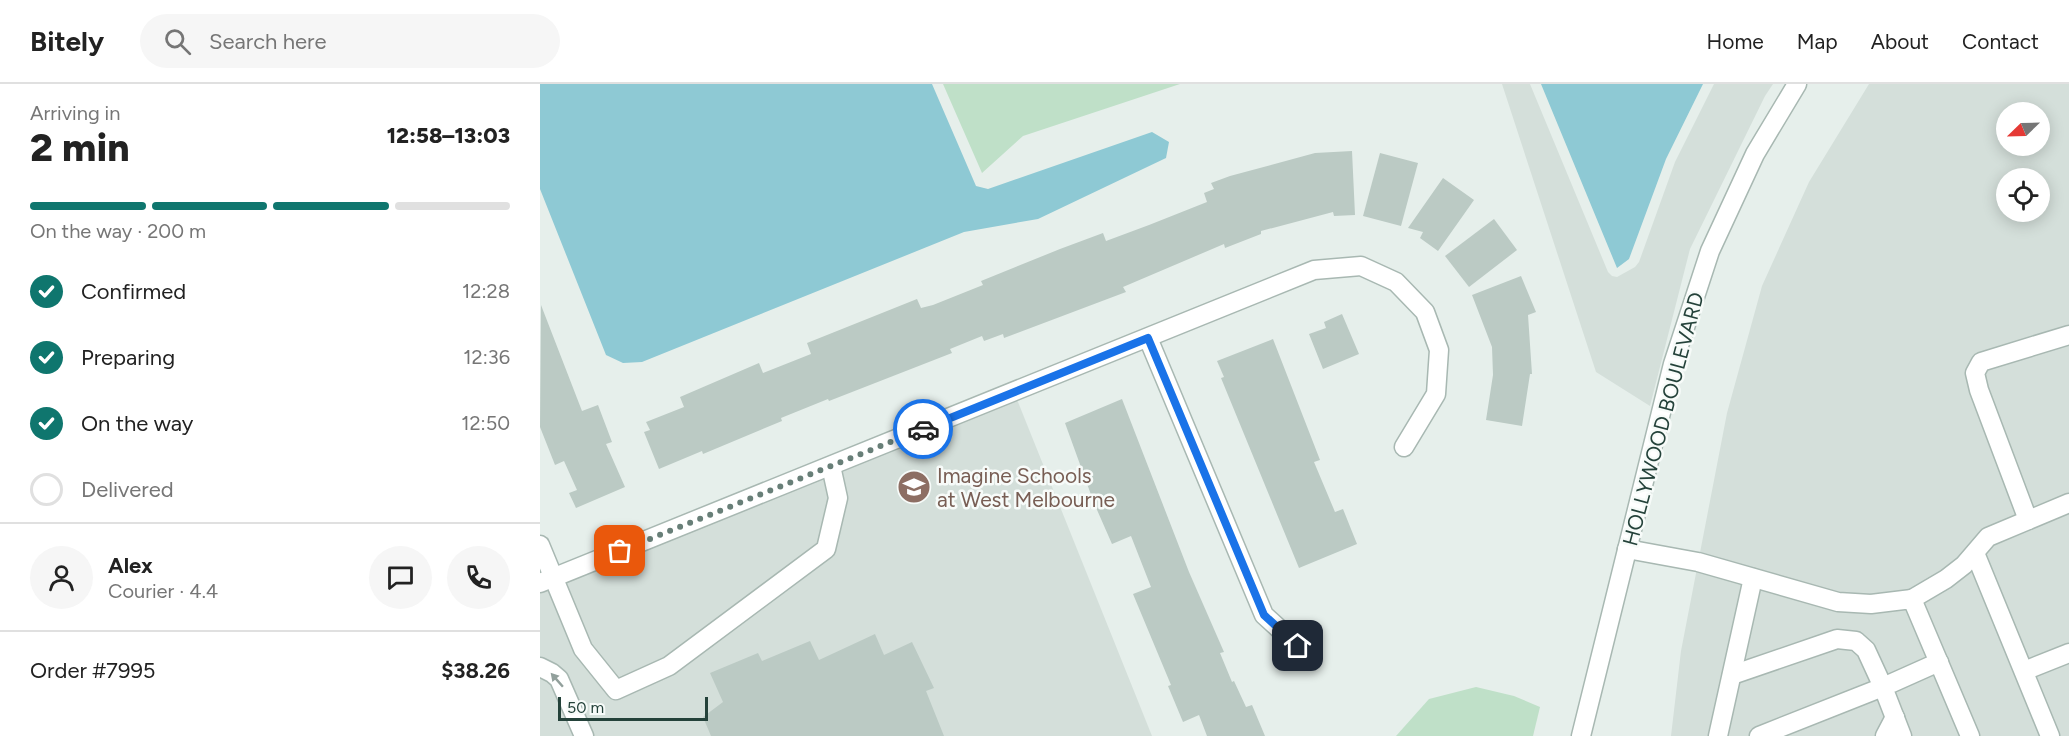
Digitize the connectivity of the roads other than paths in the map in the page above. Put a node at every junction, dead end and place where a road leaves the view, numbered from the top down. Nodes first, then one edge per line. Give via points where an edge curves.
1 (1797, 84) edge
2 (2069, 335) edge
3 (1148, 338) junction
4 (1404, 447) dead end
5 (831, 466) junction
6 (2069, 503) edge
7 (2028, 520) junction
8 (540, 545) edge
9 (1627, 549) junction
10 (1975, 553) junction
11 (1753, 578) junction
12 (547, 580) edge
13 (1912, 598) junction
14 (2069, 653) edge
15 (1310, 657) dead end
16 (1939, 662) junction
17 (540, 668) edge
18 (2024, 671) junction
19 (1732, 675) junction
20 (1883, 687) junction
21 (1895, 717) junction
22 (584, 736) edge
23 (1581, 736) edge
24 (1718, 736) edge
25 (1759, 736) edge
26 (1885, 736) edge
27 (1902, 736) edge
28 (1971, 736) edge
29 (2050, 736) edge

1 - 9 street, HOLLYWOOD BOULEVARD via 1755,154 1710,251 1673,364
2 - 7 street via 1981,362 1975,373
3 - 4 street via 1314,270 1361,266 1396,282 1425,312 1439,351 1436,394
3 - 5 street
3 - 15 street via 1264,615
5 - 12 street
5 - 12 street via 838,498 826,549 669,666 616,690 583,650
6 - 7 street
7 - 10 street via 1989,537
8 - 12 street
9 - 11 street via 1698,562
9 - 23 street, HOLLYWOOD BOULEVARD
10 - 13 street via 1946,579
10 - 18 street
11 - 13 street via 1838,602 1872,604
11 - 19 street
13 - 16 street
14 - 18 street
16 - 20 street
16 - 28 street
22 -> 17 street via 559,679
18 - 29 street
19 - 20 street via 1837,639 1856,641 1866,650
19 - 24 street
20 - 21 street
20 - 25 street
21 - 26 street
21 - 27 street

